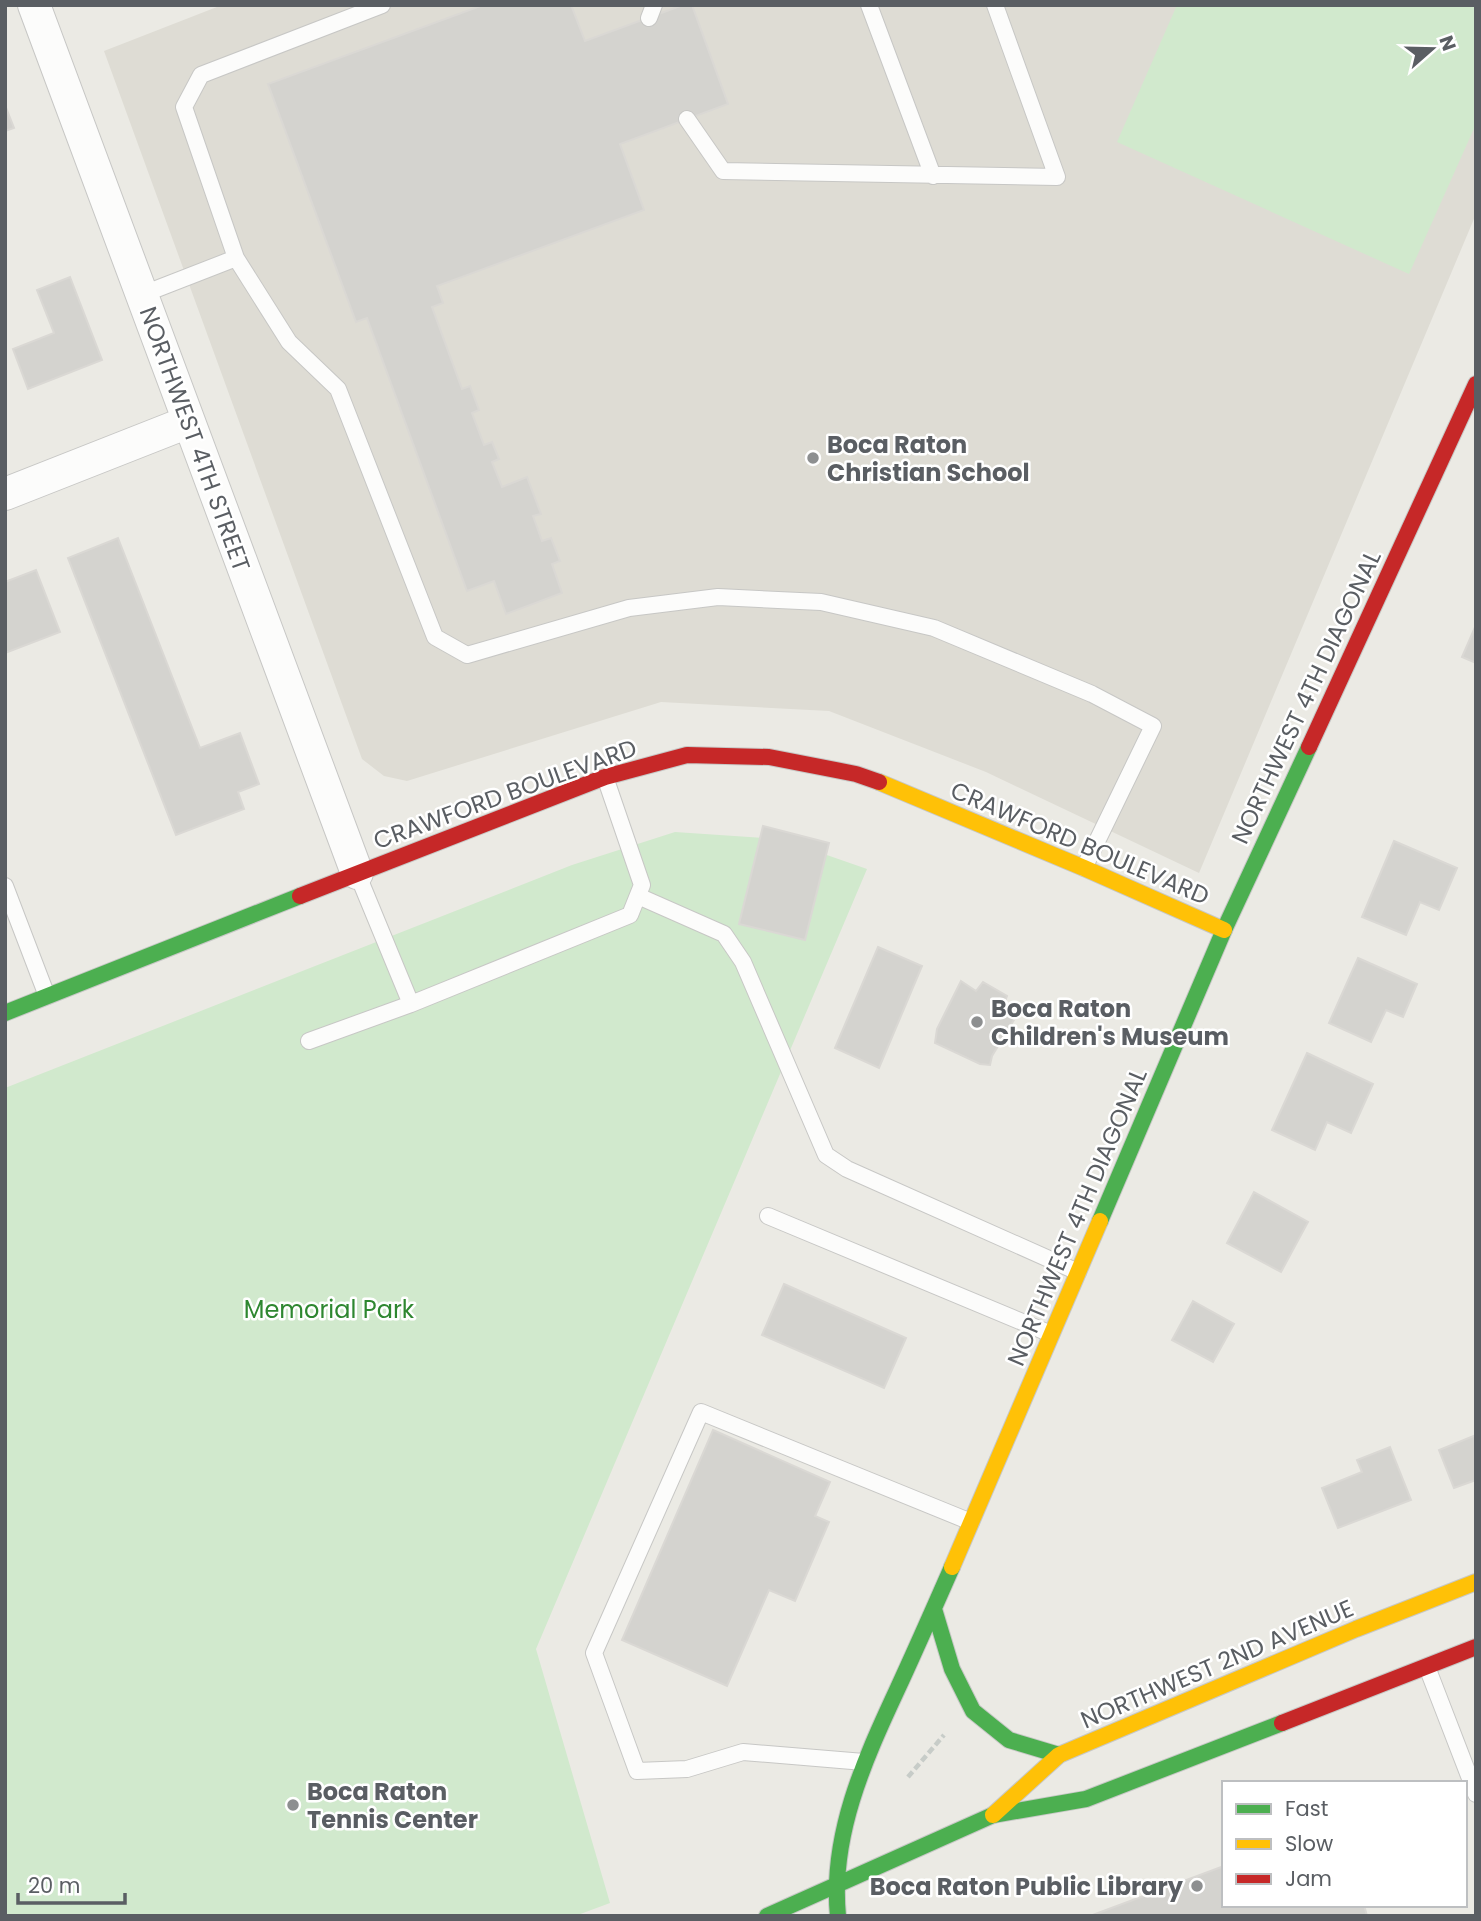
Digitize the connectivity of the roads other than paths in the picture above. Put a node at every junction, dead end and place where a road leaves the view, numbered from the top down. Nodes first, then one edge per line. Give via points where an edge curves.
1 (34, 5) edge
2 (382, 5) edge
3 (869, 5) edge
4 (995, 5) edge
5 (687, 119) dead end
6 (933, 176) junction
7 (236, 258) junction
8 (141, 295) junction
9 (1476, 384) edge
10 (188, 422) junction
11 (5, 494) edge
12 (605, 777) junction
13 (1084, 868) junction
14 (357, 873) junction
15 (5, 886) edge
16 (638, 896) junction
17 (1224, 930) junction
18 (47, 996) junction
19 (411, 1004) junction
20 (5, 1013) edge
21 (309, 1041) dead end
22 (768, 1216) dead end
23 (1078, 1272) junction
24 (1051, 1334) junction
25 (971, 1522) junction
26 (1476, 1582) edge
27 (934, 1609) junction
28 (1476, 1647) edge
29 (1427, 1667) junction
30 (1059, 1755) junction
31 (864, 1762) junction
32 (1476, 1794) edge
33 (993, 1815) junction
34 (835, 1886) junction
35 (767, 1916) edge
36 (838, 1916) edge

1 - 8 street, NORTHWEST 4TH STREET
2 - 7 lane via 201,75 184,107
3 - 6 lane
4 - 6 lane via 1058,177
5 - 6 lane via 723,171
7 - 8 lane
7 - 13 lane via 289,342 338,389 435,637 467,655 629,608 719,597 821,602 934,628 1092,694 1153,726
8 - 10 street, NORTHWEST 4TH STREET
9 - 17 street, NORTHWEST 4TH DIAGONAL
10 - 11 street
10 - 14 street, NORTHWEST 4TH STREET
12 - 13 street, CRAWFORD BOULEVARD via 687,755 769,757 856,774
12 - 14 street, CRAWFORD BOULEVARD
12 - 16 lane via 642,885
13 - 17 street, CRAWFORD BOULEVARD
14 - 18 street, CRAWFORD BOULEVARD
14 - 19 lane
15 - 18 lane
16 - 19 lane via 630,915
16 - 23 lane via 724,934 743,962 826,1155 847,1169
17 - 23 street, NORTHWEST 4TH DIAGONAL
18 - 20 street, CRAWFORD BOULEVARD
19 - 21 lane
22 - 24 lane
23 - 24 street, NORTHWEST 4TH DIAGONAL
24 - 25 street, NORTHWEST 4TH DIAGONAL
25 - 27 street, NORTHWEST 4TH DIAGONAL
25 - 31 lane via 701,1412 594,1653 637,1770 687,1769 743,1752
26 - 30 street, NORTHWEST 2ND AVENUE
27 - 30 street via 952,1669 973,1711 1009,1740
27 - 31 street, NORTHWEST 4TH DIAGONAL
28 - 29 street, NORTHWEST 2ND AVENUE
29 - 32 lane
29 - 33 street, NORTHWEST 2ND AVENUE via 1086,1799
30 - 33 street, NORTHWEST 2ND AVENUE
31 - 34 street, NORTHWEST 4TH DIAGONAL via 849,1806
33 - 34 street, NORTHWEST 2ND AVENUE
34 - 35 street, NORTHWEST 2ND AVENUE
34 - 36 street

